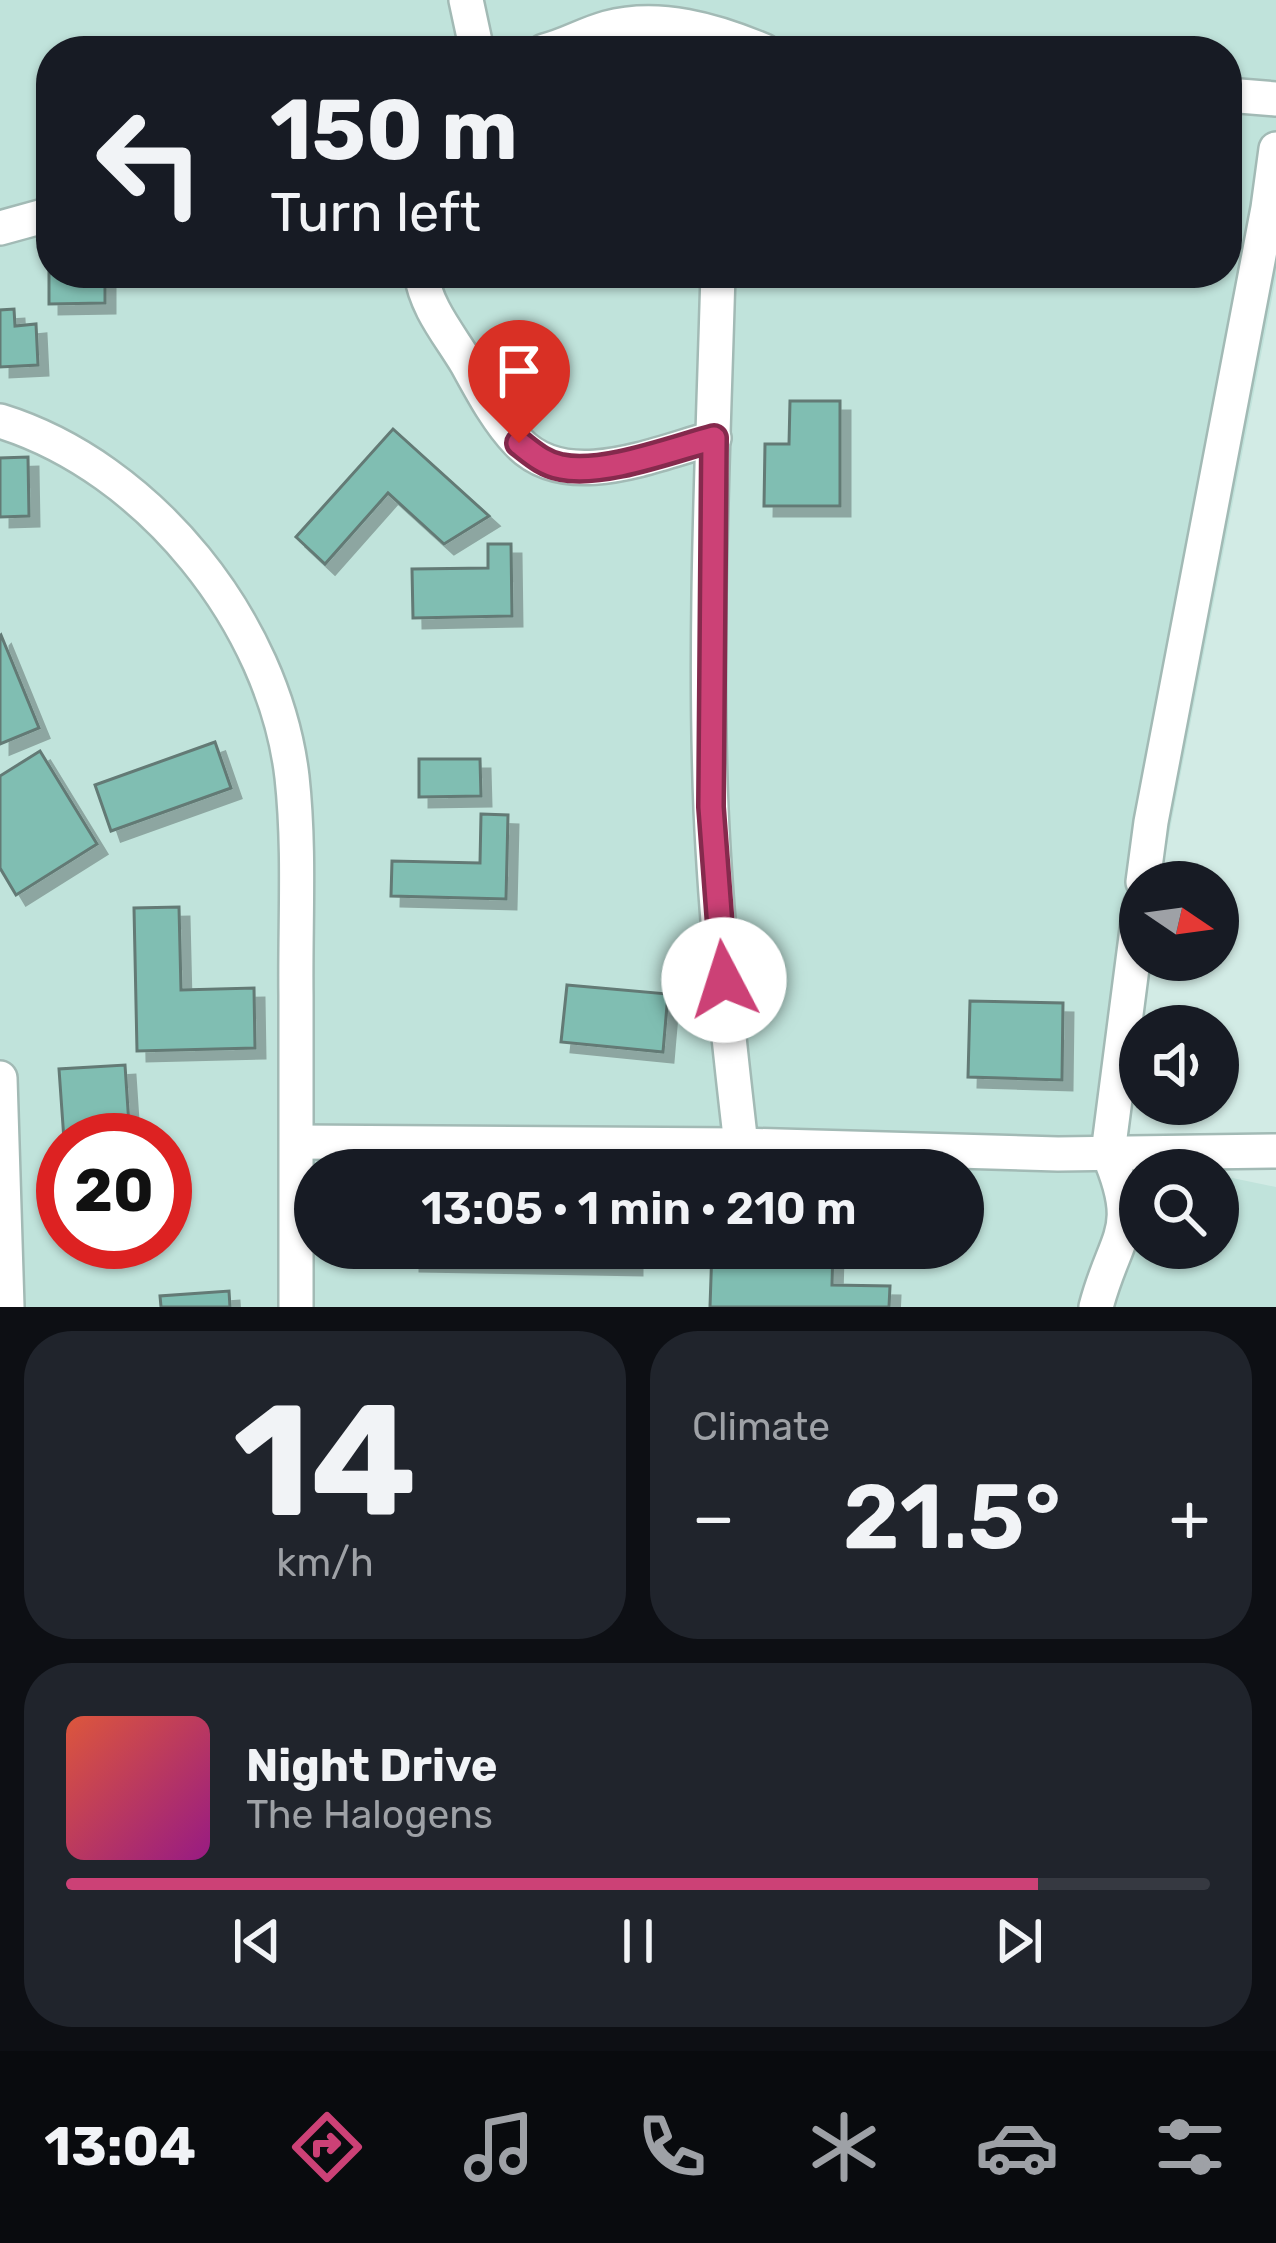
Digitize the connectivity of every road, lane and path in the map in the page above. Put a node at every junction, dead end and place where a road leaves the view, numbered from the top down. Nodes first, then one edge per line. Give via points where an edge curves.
1 (466, 0) edge
2 (474, 36) edge
3 (585, 36) edge
4 (706, 36) edge
5 (1242, 96) edge
6 (1276, 99) edge
7 (1276, 149) edge
8 (36, 218) edge
9 (0, 228) edge
10 (425, 288) edge
11 (718, 288) edge
12 (0, 422) edge
13 (714, 438) junction
14 (1147, 861) edge
15 (1130, 981) edge
16 (0, 1078) edge
17 (297, 1142) junction
18 (740, 1144) junction
19 (1276, 1151) edge
20 (1108, 1153) junction
21 (7, 1307) edge
22 (296, 1307) edge
23 (1096, 1307) edge

1 - 2 street
3 - 4 street via 650,20
5 - 6 street
7 - 14 street
8 - 9 street
10 - 13 street via 493,409 537,458 563,468 600,466
11 - 13 street
12 - 17 street via 122,485 201,561 248,637 292,774
13 - 18 street via 711,807
15 - 20 street
16 - 21 street
17 - 18 street
17 - 22 street
18 - 20 street
19 - 20 street
20 - 23 street via 1126,1218

